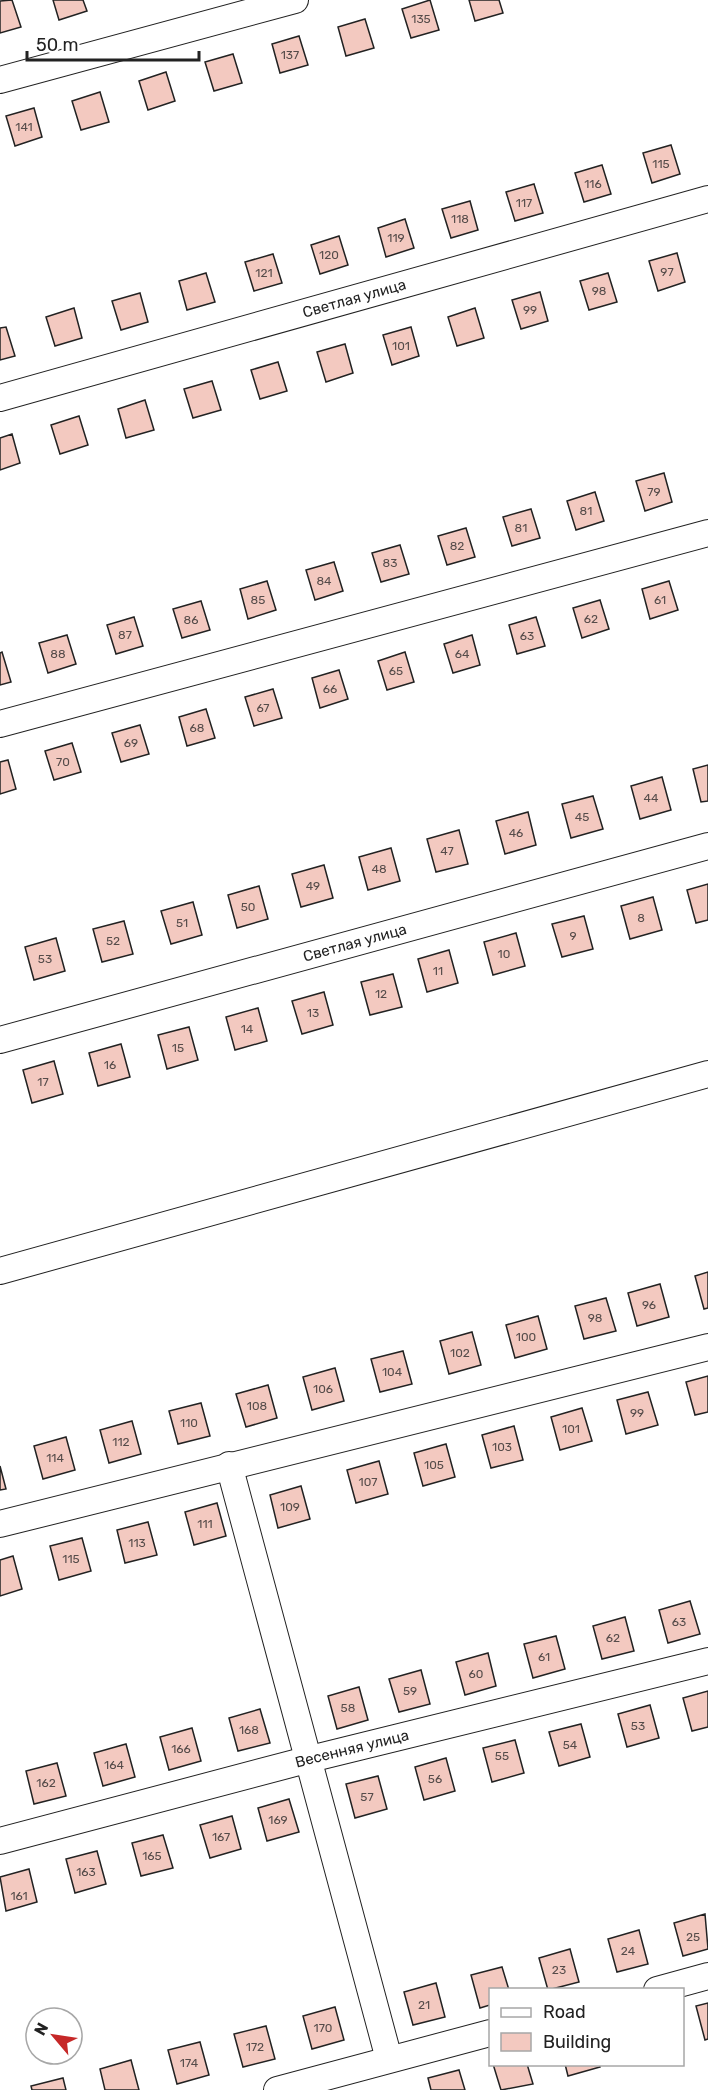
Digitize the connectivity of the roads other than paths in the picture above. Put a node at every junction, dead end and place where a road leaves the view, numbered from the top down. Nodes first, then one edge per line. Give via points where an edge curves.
1 (295, 0) edge
2 (0, 80) edge
3 (708, 199) edge
4 (0, 398) edge
5 (708, 533) edge
6 (0, 724) edge
7 (708, 846) edge
8 (0, 1040) edge
9 (708, 1074) edge
10 (0, 1271) edge
11 (708, 1347) edge
12 (229, 1465) junction
13 (0, 1524) edge
14 (708, 1661) edge
15 (310, 1759) junction
16 (0, 1841) edge
17 (708, 1976) edge
18 (661, 1988) edge
19 (489, 2033) edge
20 (389, 2060) junction
21 (277, 2090) edge

1 - 2 street
3 - 4 street, Светлая улица
5 - 6 street
7 - 8 street, Светлая улица
9 - 10 street
11 - 12 street
12 - 13 street
12 - 15 street
14 - 15 street, Весенняя улица
15 - 16 street, Весенняя улица
15 - 20 street
17 - 18 street
19 - 20 street
20 - 21 street

